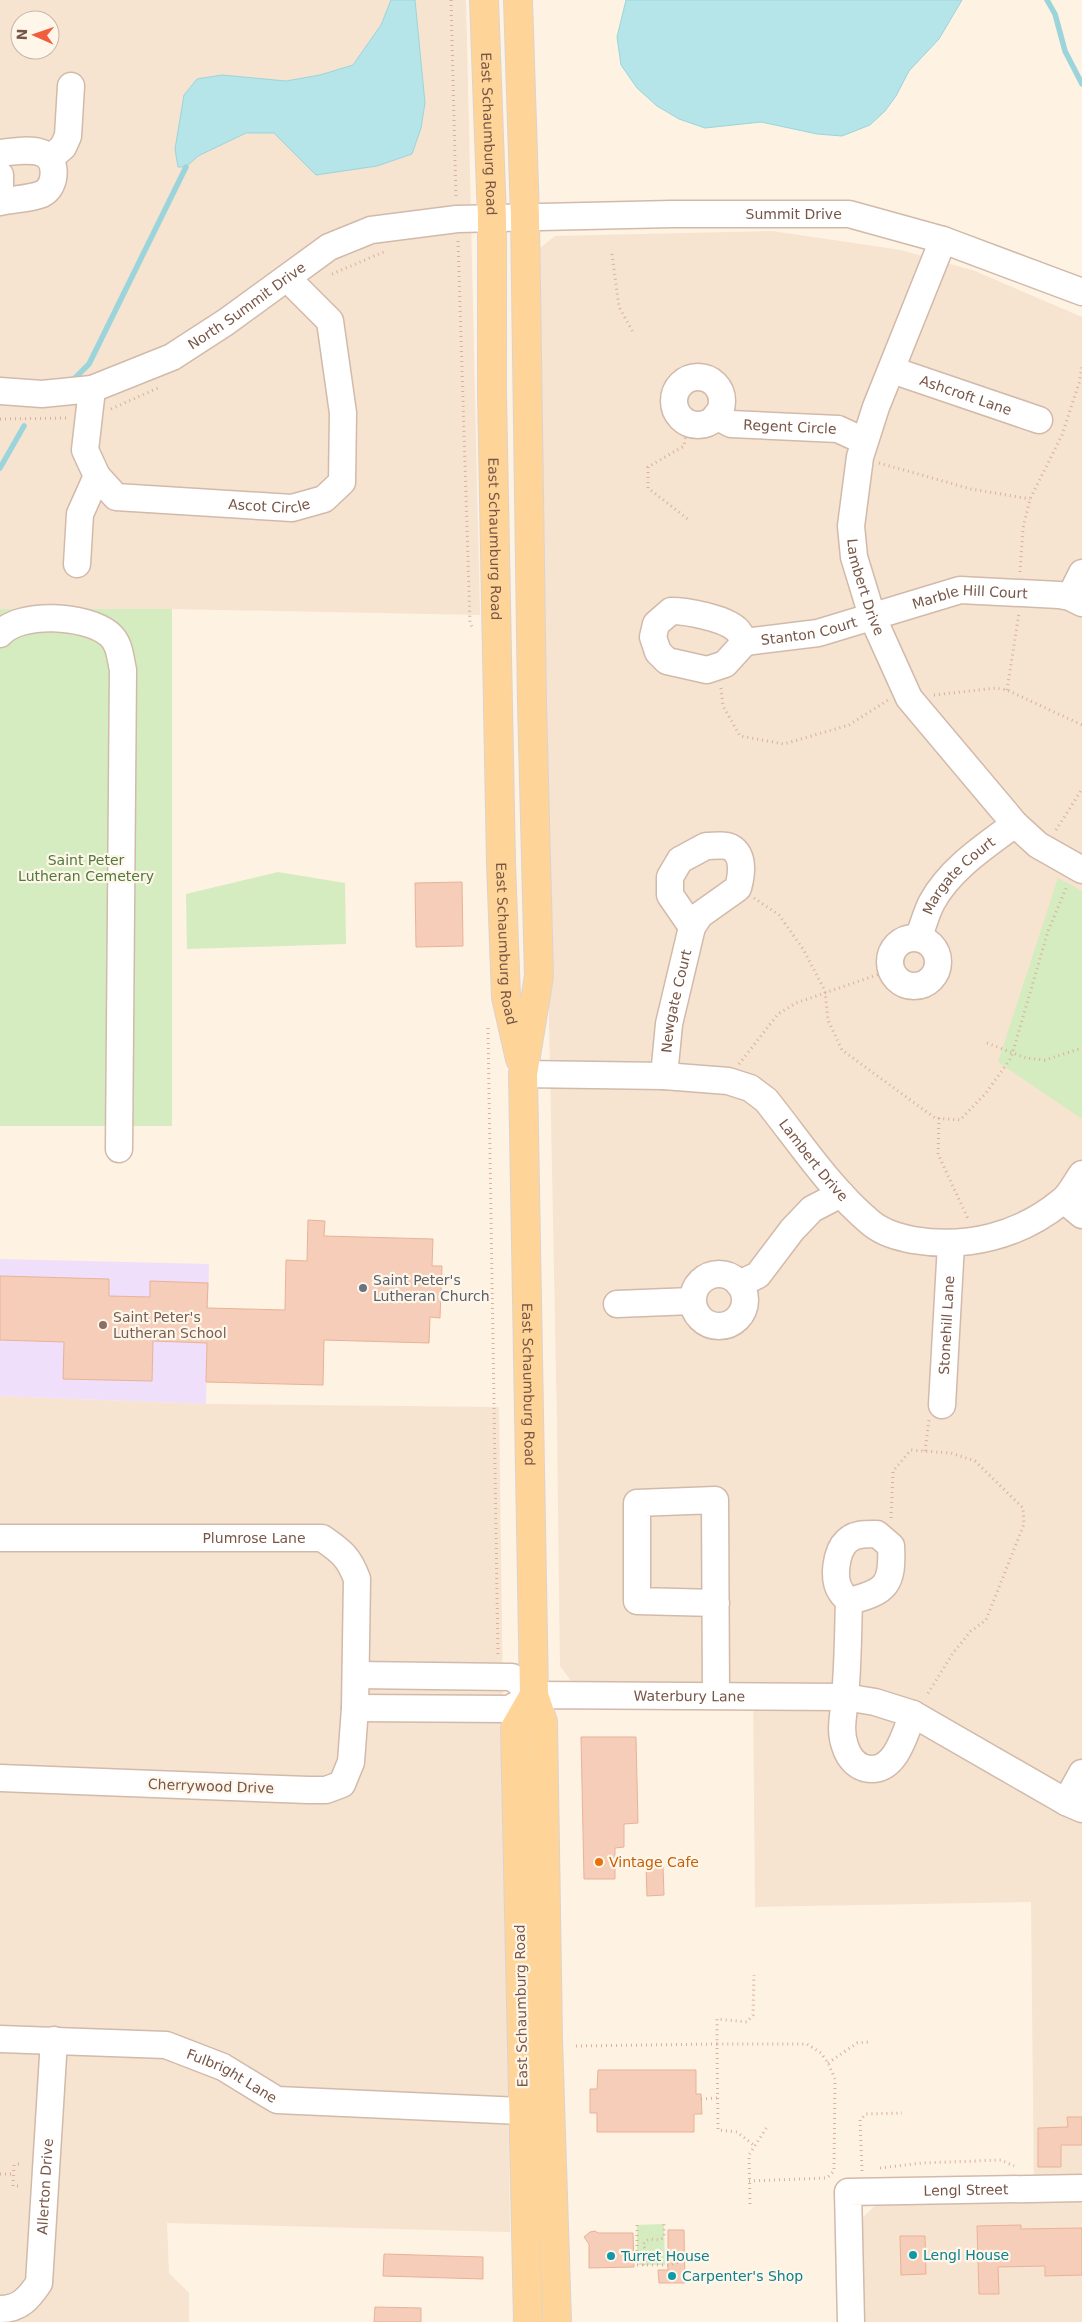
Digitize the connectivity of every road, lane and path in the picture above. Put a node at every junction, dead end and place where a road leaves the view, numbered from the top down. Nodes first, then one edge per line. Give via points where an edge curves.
1 (451, 0) edge
2 (484, 0) edge
3 (518, 0) edge
4 (71, 86) dead end
5 (0, 153) edge
6 (50, 158) junction
7 (0, 175) edge
8 (0, 194) edge
9 (456, 197) dead end
10 (0, 202) edge
11 (526, 217) junction
12 (492, 218) junction
13 (943, 240) junction
14 (449, 244) dead end
15 (394, 248) dead end
16 (612, 254) dead end
17 (329, 275) dead end
18 (287, 278) junction
19 (1082, 292) edge
20 (634, 334) dead end
21 (1082, 366) edge
22 (892, 370) junction
23 (92, 389) junction
24 (0, 391) edge
25 (89, 415) junction
26 (716, 416) junction
27 (0, 419) edge
28 (1039, 420) dead end
29 (688, 423) junction
30 (862, 449) junction
31 (97, 476) junction
32 (1030, 499) junction
33 (689, 520) dead end
34 (77, 564) dead end
35 (1082, 573) edge
36 (1020, 592) junction
37 (1076, 600) edge
38 (872, 616) junction
39 (474, 630) dead end
40 (0, 634) edge
41 (745, 642) junction
42 (720, 666) junction
43 (1007, 690) junction
44 (910, 698) junction
45 (1082, 725) edge
46 (1082, 789) edge
47 (1015, 824) junction
48 (1038, 845) junction
49 (1080, 869) edge
50 (738, 888) junction
51 (692, 927) junction
52 (918, 938) junction
53 (891, 970) junction
54 (825, 991) junction
55 (488, 1022) dead end
56 (987, 1043) dead end
57 (1082, 1048) edge
58 (1013, 1054) junction
59 (524, 1074) junction
60 (664, 1076) junction
61 (728, 1081) junction
62 (939, 1118) junction
63 (119, 1149) dead end
64 (1082, 1174) edge
65 (841, 1194) junction
66 (1073, 1208) edge
67 (977, 1242) junction
68 (951, 1244) junction
69 (740, 1284) junction
70 (692, 1302) junction
71 (617, 1304) dead end
72 (942, 1405) joint
73 (925, 1452) junction
74 (877, 1534) junction
75 (0, 1538) edge
76 (849, 1601) junction
77 (716, 1603) junction
78 (356, 1675) junction
79 (498, 1676) junction
80 (534, 1694) junction
81 (716, 1695) junction
82 (845, 1696) junction
83 (920, 1704) junction
84 (355, 1708) junction
85 (1082, 1774) edge
86 (0, 1778) edge
87 (1074, 1805) edge
88 (754, 1975) dead end
89 (0, 2039) edge
90 (54, 2040) junction
91 (869, 2042) dead end
92 (717, 2044) junction
93 (576, 2046) dead end
94 (828, 2063) junction
95 (717, 2098) junction
96 (702, 2099) dead end
97 (523, 2111) junction
98 (902, 2113) dead end
99 (767, 2127) dead end
100 (755, 2146) junction
101 (19, 2164) dead end
102 (1016, 2167) dead end
103 (874, 2169) dead end
104 (0, 2174) edge
105 (14, 2174) junction
106 (869, 2176) dead end
107 (750, 2181) junction
108 (18, 2186) dead end
109 (1082, 2188) edge
110 (750, 2204) dead end
111 (664, 2224) dead end
112 (637, 2225) dead end
113 (696, 2258) dead end
114 (643, 2265) junction
115 (0, 2309) edge
116 (528, 2322) edge
117 (557, 2322) edge
118 (851, 2322) edge

1 - 9 path
2 - 12 main road, East Schaumburg Road
3 - 11 main road, East Schaumburg Road
4 - 6 street via 68,136 63,147
5 - 6 street via 34,150
6 - 10 street via 54,174 47,190
7 - 8 street
11 - 12 street, Summit Drive
11 - 13 street, Summit Drive via 849,214
11 - 59 main road, East Schaumburg Road via 539,976
12 - 18 street, North Summit Drive via 371,230 329,247
12 - 59 main road, East Schaumburg Road via 492,394 506,998
13 - 19 street, Summit Drive
13 - 22 street, Lambert Drive
14 - 39 path via 458,243 470,623
15 - 17 path
16 - 20 path via 619,307
18 - 23 street, North Summit Drive via 172,357
18 - 31 street, Ascot Circle via 330,321 343,413 342,482 324,499 292,508 116,497
21 - 32 path via 1062,435
22 - 28 street, Ashcroft Lane
22 - 30 street, Lambert Drive
23 - 24 street, North Summit Drive via 42,394
23 - 25 street, Ascot Circle
25 - 27 path via 65,419
25 - 31 street, Ascot Circle via 85,450
26 - 29 street via 703,424
26 - 29 street via 722,402 717,387 704,378 696,377 681,383 674,397 677,413
26 - 30 street, Regent Circle via 731,424 838,429
29 - 33 path via 684,446 648,467 648,488
30 - 32 path via 972,489
30 - 38 street, Lambert Drive via 851,526 854,557
31 - 34 street via 80,514
32 - 36 path via 1022,538
35 - 37 street, Marble Hill Court
36 - 37 street, Marble Hill Court
36 - 38 street, Marble Hill Court via 960,590
36 - 43 path via 1021,605
38 - 41 street, Stanton Court via 818,633
38 - 44 street, Lambert Drive
40 - 63 street via 18,623 35,618 58,619 98,628 110,635 119,648 122,680
41 - 42 street, Stanton Court
41 - 42 street, Stanton Court via 726,622 681,611 671,611 656,624 653,638 658,652 667,661 707,670
42 - 44 path via 723,706 740,736 784,744 849,725 887,700
43 - 44 path via 996,688
43 - 45 path
44 - 47 street, Lambert Drive
46 - 48 path via 1054,833
47 - 48 street, Lambert Drive
47 - 52 street, Margate Court via 954,873 932,902
48 - 49 street, Lambert Drive
49 - 58 path via 1048,930
50 - 51 street, Newgate Court via 700,915
50 - 51 street via 742,872 738,855 728,846 706,846 680,860 670,878 670,895
50 - 54 path via 779,915 804,949
51 - 60 street, Newgate Court via 668,1024
52 - 53 street via 904,940 894,950
52 - 53 street via 936,952 938,968 935,975 923,984 908,986
53 - 54 path
54 - 61 path via 778,1014 746,1052
54 - 62 path via 828,1020 842,1050
55 - 79 path
56 - 58 path
57 - 58 path via 1045,1060
58 - 62 path via 986,1093 960,1120
59 - 60 street, Lambert Drive
59 - 80 main road, East Schaumburg Road
60 - 61 street, Lambert Drive
61 - 65 street, Lambert Drive via 750,1088 766,1100
62 - 67 path via 938,1154
64 - 66 street, Lambert Drive
65 - 68 street, Lambert Drive via 873,1224 896,1237
65 - 69 street via 812,1209 758,1275
66 - 67 street, Lambert Drive
67 - 68 street, Lambert Drive
68 - 72 street, Stonehill Lane
69 - 70 street via 726,1275 709,1276 697,1286
69 - 70 street via 745,1301 743,1310 732,1323 714,1326 706,1323 699,1318
70 - 71 street
72 - 73 path via 929,1416
73 - 74 path via 911,1450 894,1471 890,1524
73 - 83 path via 951,1454 975,1461 1023,1508 1024,1524 986,1620 971,1631 953,1653
74 - 76 street via 860,1534 848,1540 839,1551 838,1583 840,1592
74 - 76 street via 891,1546 892,1569 888,1582 880,1591
75 - 78 street, Plumrose Lane via 322,1538 351,1562 357,1579
76 - 82 street
77 - 77 street via 715,1500 637,1503 636,1601
77 - 81 street
78 - 79 street
78 - 84 street, Plumrose Lane
79 - 80 street via 512,1677
80 - 81 street, Waterbury Lane
80 - 84 street via 509,1709
80 - 97 main road, East Schaumburg Road via 515,1728
80 - 117 main road, East Schaumburg Road via 543,1722 547,2019
81 - 82 street, Waterbury Lane
82 - 83 street, Waterbury Lane via 875,1702
82 - 83 street via 842,1726 845,1746 861,1768 885,1766 896,1753
83 - 87 street, Waterbury Lane
84 - 86 street, Cherrywood Drive via 351,1762 342,1784 326,1790
85 - 87 street
88 - 92 path via 754,2015 747,2022 717,2019
89 - 90 street, Fulbright Lane
90 - 97 street, Fulbright Lane via 166,2045 223,2067 276,2100
90 - 115 street, Allerton Drive via 39,2283 28,2300
91 - 94 path via 857,2043
92 - 93 path
92 - 94 path via 807,2044
92 - 95 path
94 - 107 path via 834,2078 834,2171 827,2178
95 - 96 path
95 - 100 path via 718,2130 737,2132
97 - 116 main road, East Schaumburg Road
98 - 106 path via 866,2114 860,2120 862,2171
99 - 100 path
100 - 107 path via 749,2155
101 - 105 path via 14,2164
102 - 103 path via 1001,2160 922,2163
104 - 105 path
105 - 108 path via 13,2186
107 - 110 path
109 - 118 street, Lengl Street via 848,2192
111 - 114 path via 664,2237 645,2241 649,2256
112 - 114 path via 637,2265
113 - 114 path via 668,2265

